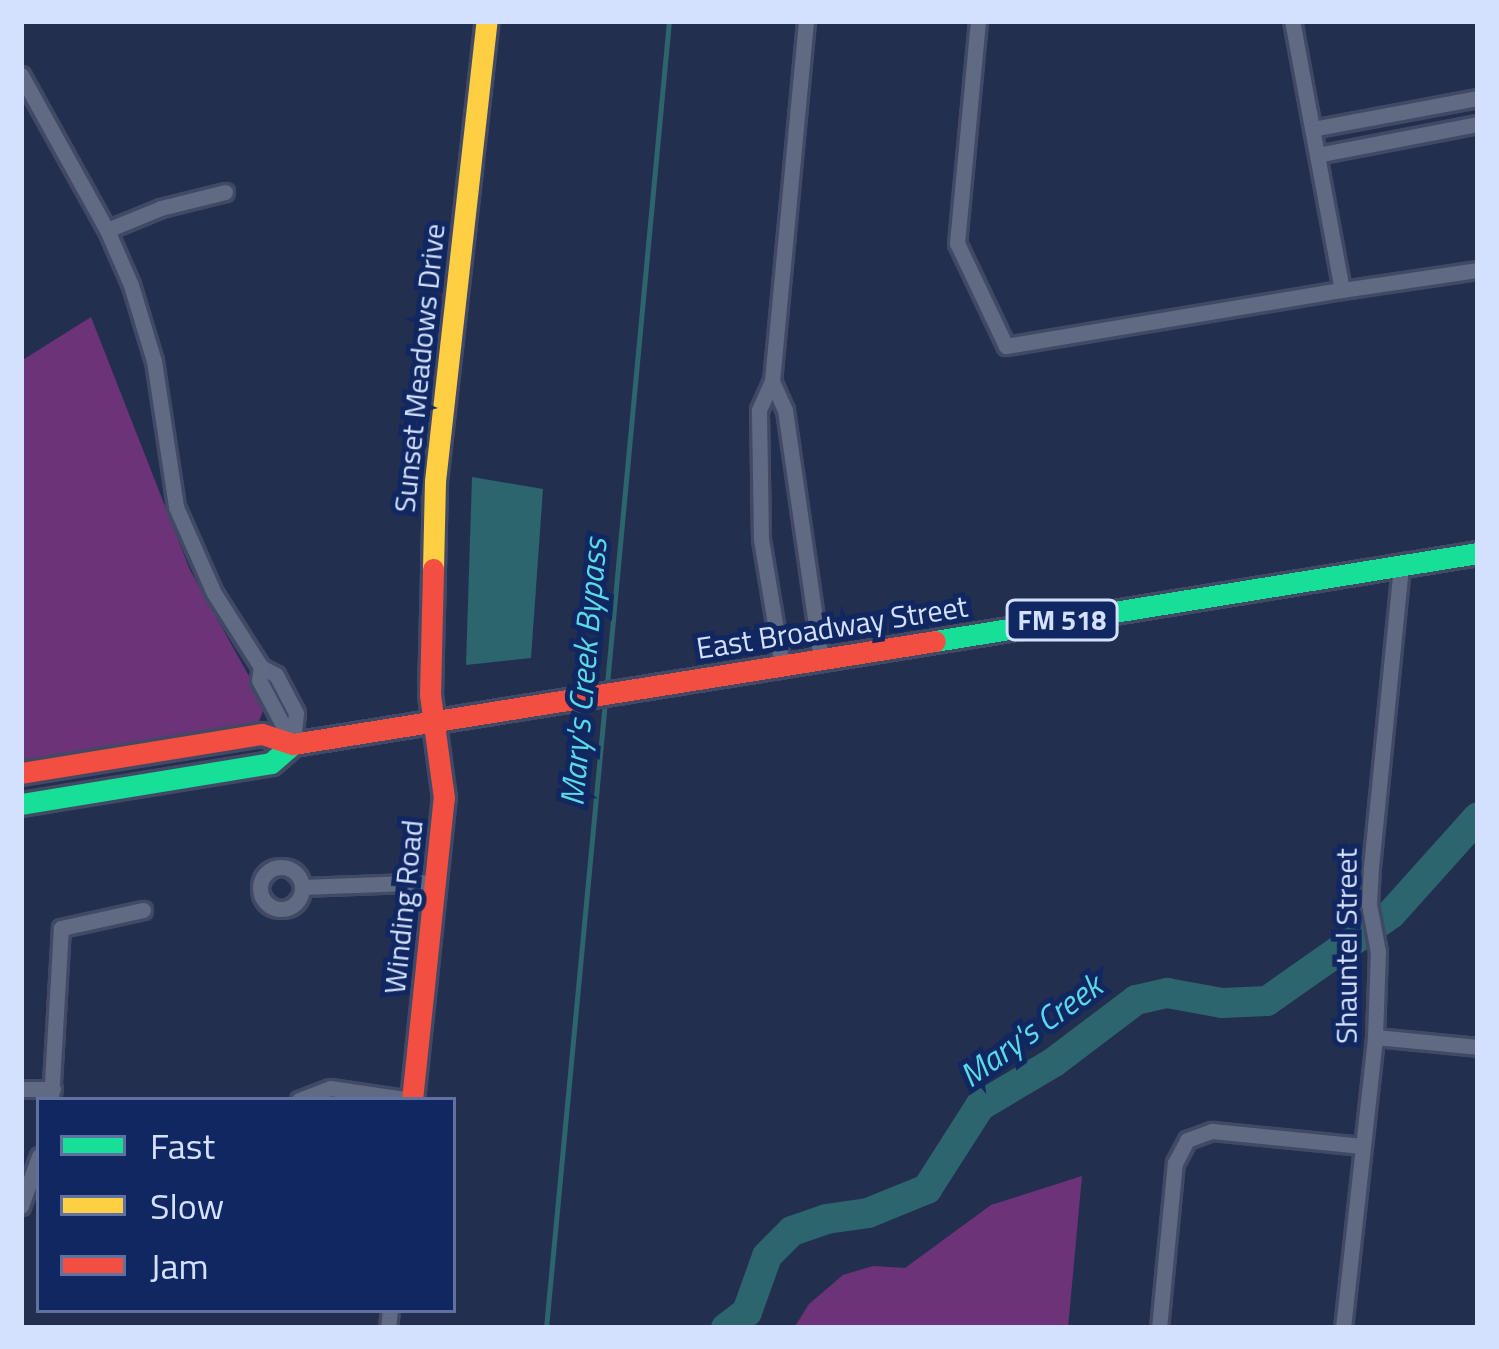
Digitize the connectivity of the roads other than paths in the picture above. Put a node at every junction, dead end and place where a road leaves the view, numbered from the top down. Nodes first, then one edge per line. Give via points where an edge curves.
1 (487, 21) edge
2 (806, 21) edge
3 (978, 21) edge
4 (1292, 21) edge
5 (21, 75) edge
6 (1478, 98) edge
7 (1478, 124) edge
8 (1312, 128) junction
9 (1317, 154) junction
10 (225, 193) dead end
11 (107, 230) junction
12 (1478, 270) edge
13 (1342, 290) junction
14 (772, 381) junction
15 (1478, 553) edge
16 (1401, 565) junction
17 (821, 659) junction
18 (782, 666) junction
19 (434, 721) junction
20 (292, 744) junction
21 (21, 773) edge
22 (21, 804) edge
23 (435, 882) junction
24 (302, 887) dead end
25 (143, 910) dead end
26 (1375, 1036) junction
27 (1478, 1047) edge
28 (21, 1089) edge
29 (52, 1095) edge
30 (307, 1097) edge
31 (391, 1097) edge
32 (411, 1097) edge
33 (1362, 1146) junction
34 (36, 1164) edge
35 (21, 1206) edge
36 (1159, 1328) edge
37 (1343, 1328) edge

1 - 19 main road, Sunset Meadows Drive via 435,481
2 - 14 street
3 - 13 street via 957,243 1006,346
4 - 8 street
5 - 11 street
6 - 8 street
7 - 9 street
8 - 9 street
9 - 13 street
10 - 11 street
11 - 20 street via 149,340 176,506 214,592 296,712
12 - 13 street
14 - 17 street via 785,410
14 - 18 street via 759,410 761,539
15 - 16 main road, East Broadway Street / FM 518
16 - 17 main road, East Broadway Street / FM 518
16 - 26 street, Shauntel Street via 1369,904 1378,952
17 - 18 main road, East Broadway Street / FM 518
18 - 19 main road, East Broadway Street / FM 518
19 - 20 main road, FM 518
19 - 23 main road, Winding Road via 445,798
20 - 21 main road, FM 518 via 262,734
20 - 22 main road, FM 518 via 271,763
23 - 24 street
23 - 32 main road, Winding Road
25 - 29 street via 61,928
26 - 27 street
26 - 33 street, Shauntel Street
28 - 29 street
30 - 31 street via 330,1088
33 - 36 street via 1212,1131 1187,1140 1175,1163
33 - 37 street, Shauntel Street
34 - 35 street

